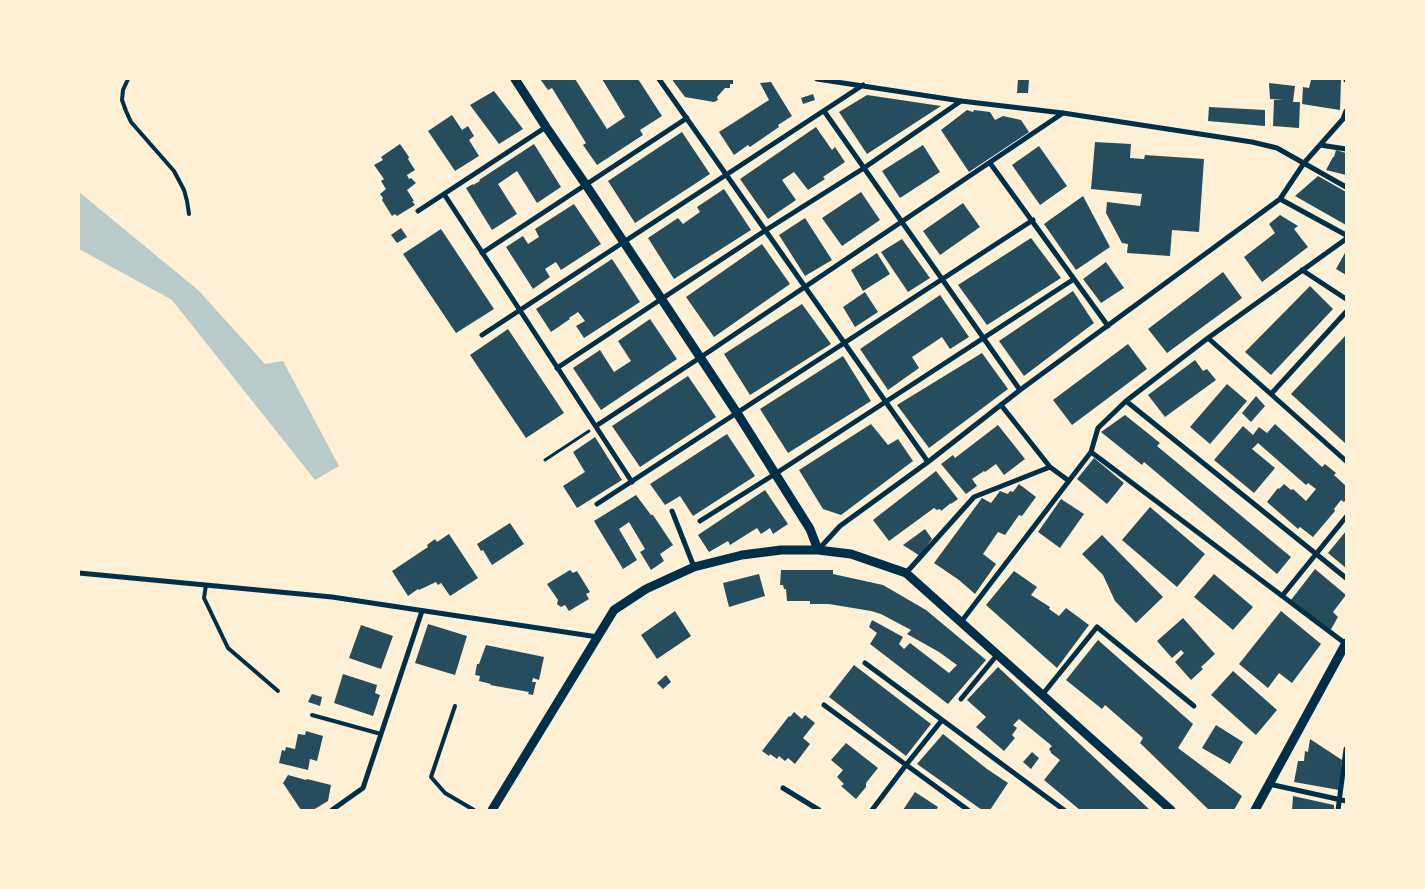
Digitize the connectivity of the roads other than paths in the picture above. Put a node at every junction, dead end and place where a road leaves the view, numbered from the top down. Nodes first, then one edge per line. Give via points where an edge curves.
1 (128, 79) edge
2 (515, 79) edge
3 (659, 79) edge
4 (817, 79) edge
5 (863, 86) junction
6 (961, 101) junction
7 (824, 111) junction
8 (1346, 111) edge
9 (1063, 113) junction
10 (687, 118) junction
11 (1345, 120) edge
12 (546, 127) junction
13 (1320, 145) junction
14 (1346, 149) edge
15 (990, 163) junction
16 (1304, 163) junction
17 (864, 168) junction
18 (727, 175) junction
19 (586, 184) junction
20 (1346, 187) edge
21 (444, 194) junction
22 (1280, 199) junction
23 (418, 211) dead end
24 (189, 214) dead end
25 (1033, 220) junction
26 (902, 222) junction
27 (766, 230) junction
28 (1346, 237) edge
29 (624, 242) junction
30 (482, 253) junction
31 (1302, 270) junction
32 (943, 279) junction
33 (1074, 279) junction
34 (806, 287) junction
35 (662, 299) junction
36 (1346, 299) edge
37 (520, 310) junction
38 (1346, 312) edge
39 (1108, 326) junction
40 (482, 336) dead end
41 (984, 338) junction
42 (1208, 338) junction
43 (845, 343) junction
44 (701, 357) junction
45 (557, 368) junction
46 (1020, 390) junction
47 (1271, 394) junction
48 (1126, 401) junction
49 (886, 402) junction
50 (1001, 405) junction
51 (737, 413) junction
52 (596, 426) junction
53 (1092, 452) junction
54 (1346, 460) edge
55 (928, 462) junction
56 (1050, 467) junction
57 (775, 474) junction
58 (1069, 481) junction
59 (632, 482) junction
60 (596, 504) dead end
61 (672, 511) dead end
62 (1346, 517) edge
63 (700, 521) dead end
64 (818, 550) junction
65 (1316, 555) junction
66 (694, 567) junction
67 (79, 572) edge
68 (906, 573) junction
69 (1346, 578) edge
70 (206, 585) junction
71 (1282, 596) junction
72 (422, 611) junction
73 (961, 622) junction
74 (598, 637) junction
75 (1346, 644) edge
76 (997, 655) junction
77 (865, 663) dead end
78 (278, 691) dead end
79 (1042, 695) junction
80 (961, 699) dead end
81 (824, 705) dead end
82 (455, 706) dead end
83 (1194, 706) dead end
84 (312, 715) dead end
85 (942, 720) junction
86 (381, 734) junction
87 (1346, 749) edge
88 (906, 764) junction
89 (1269, 784) junction
90 (783, 788) dead end
91 (1339, 800) junction
92 (1346, 801) edge
93 (332, 810) edge
94 (474, 810) edge
95 (492, 810) edge
96 (819, 810) edge
97 (872, 810) edge
98 (968, 810) edge
99 (1064, 810) edge
100 (1171, 810) edge
101 (1256, 810) edge
102 (1338, 810) edge

1 - 24 lane via 122,100 126,111 131,122 174,171 184,190
2 - 12 street
3 - 10 street
4 - 5 street
5 - 6 street
5 - 7 street
6 - 9 street
6 - 17 street
7 - 17 street
7 - 18 street
8 - 11 street
9 - 15 street
9 - 16 street via 1252,142 1277,148
10 - 18 street
10 - 19 street
11 - 13 street
12 - 19 street
12 - 21 street
13 - 14 street
13 - 16 street
15 - 25 street
15 - 26 street
16 - 20 street
16 - 22 street
17 - 26 street
17 - 27 street
18 - 27 street
18 - 29 street
19 - 29 street
19 - 30 street
21 - 23 street
21 - 30 street
22 - 28 street
22 - 39 street
25 - 32 street
25 - 33 street
26 - 32 street
26 - 34 street
27 - 34 street
27 - 35 street
28 - 31 street
29 - 35 street
29 - 37 street
30 - 37 street
31 - 36 street
31 - 42 street
32 - 41 street
32 - 43 street
33 - 39 street
33 - 41 street
34 - 43 street
34 - 44 street
35 - 44 street
35 - 45 street
37 - 40 street
37 - 45 street
38 - 47 street
39 - 46 street
41 - 46 street
41 - 49 street
42 - 47 street
42 - 48 street
43 - 49 street
43 - 51 street
44 - 51 street
44 - 52 street
45 - 52 street
46 - 50 street
47 - 54 street
48 - 53 street via 1098,428
48 - 65 street
49 - 55 street
49 - 57 street
50 - 55 street
50 - 56 street
51 - 57 street
51 - 59 street
52 - 59 street
53 - 58 street
53 - 71 street
55 - 64 street via 840,526
56 - 58 street
56 - 68 street via 974,497
57 - 63 street
57 - 64 street via 810,529
58 - 73 street
59 - 60 street
61 - 66 street
62 - 65 street
64 - 66 street via 742,554
64 - 68 street via 851,554
65 - 69 street
65 - 71 street
66 - 74 street via 614,610
67 - 70 street
68 - 73 street
70 - 72 street via 332,597
70 - 78 lane via 204,598 228,648
71 - 75 street
72 - 74 street
72 - 86 street
73 - 76 street
74 - 95 street
75 - 89 street
76 - 79 street
76 - 80 street
77 - 85 street
79 - 83 street via 1097,627
79 - 100 street
81 - 88 street
82 - 94 lane via 431,777 445,793
84 - 86 lane
85 - 88 street
85 - 99 street
86 - 93 street via 363,788
87 - 91 street
88 - 97 street
88 - 98 street
89 - 91 street
89 - 101 street
90 - 96 street
91 - 92 street
91 - 102 street

